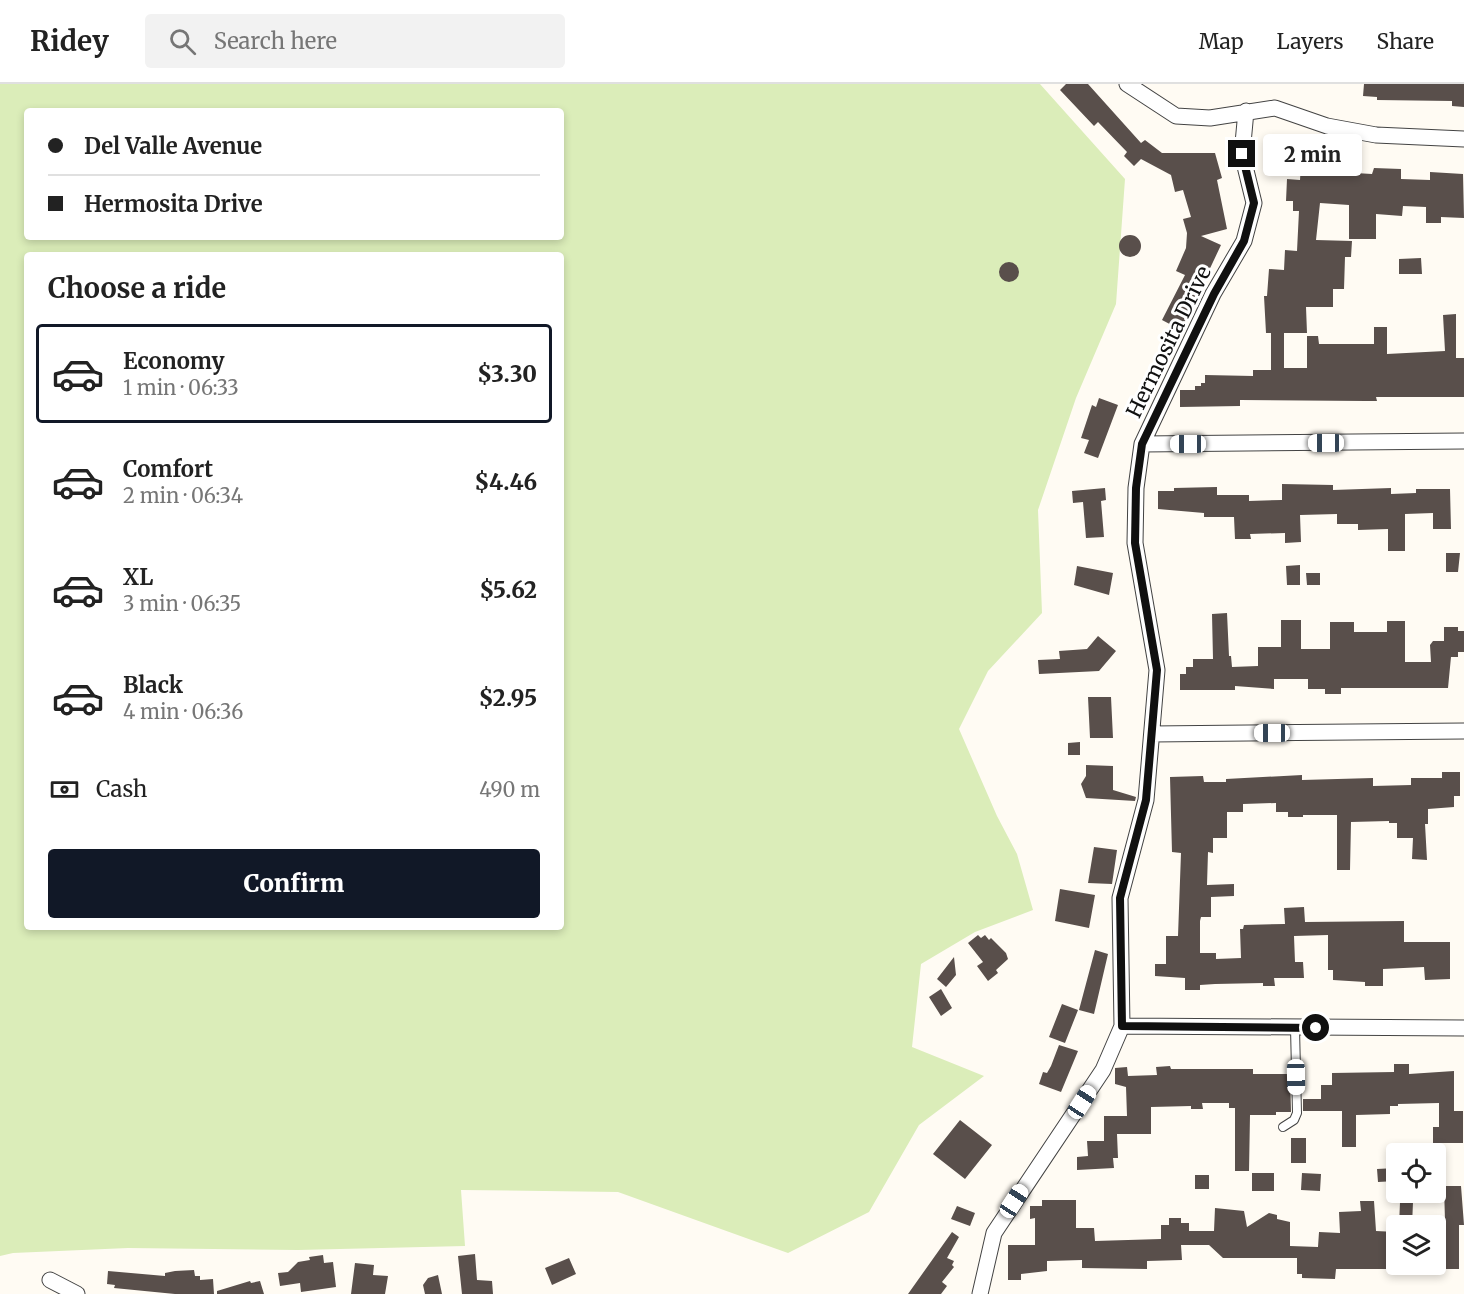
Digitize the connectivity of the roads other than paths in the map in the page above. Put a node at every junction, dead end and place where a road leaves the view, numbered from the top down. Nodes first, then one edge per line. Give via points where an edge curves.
1 (1126, 84) edge
2 (1246, 111) junction
3 (1464, 139) edge
4 (1464, 441) edge
5 (1142, 444) junction
6 (1464, 732) edge
7 (1152, 734) junction
8 (1122, 1026) junction
9 (1295, 1028) junction
10 (1464, 1028) edge
11 (1283, 1127) dead end
12 (50, 1280) dead end
13 (77, 1294) edge
14 (980, 1294) edge

1 - 2 street via 1176,117 1210,118
2 - 3 street via 1275,108 1327,126 1376,135
2 - 5 street, Hermosita Drive via 1242,154 1254,203 1244,241 1214,294
4 - 5 street
5 - 7 street, Hermosita Drive via 1135,543 1157,670
6 - 7 street
7 - 8 street, Hermosita Drive via 1146,800 1120,898
8 - 9 street
8 - 14 street, Hermosita Drive via 1103,1070 994,1233
9 - 10 street
9 - 11 lane via 1297,1113
12 - 13 street

